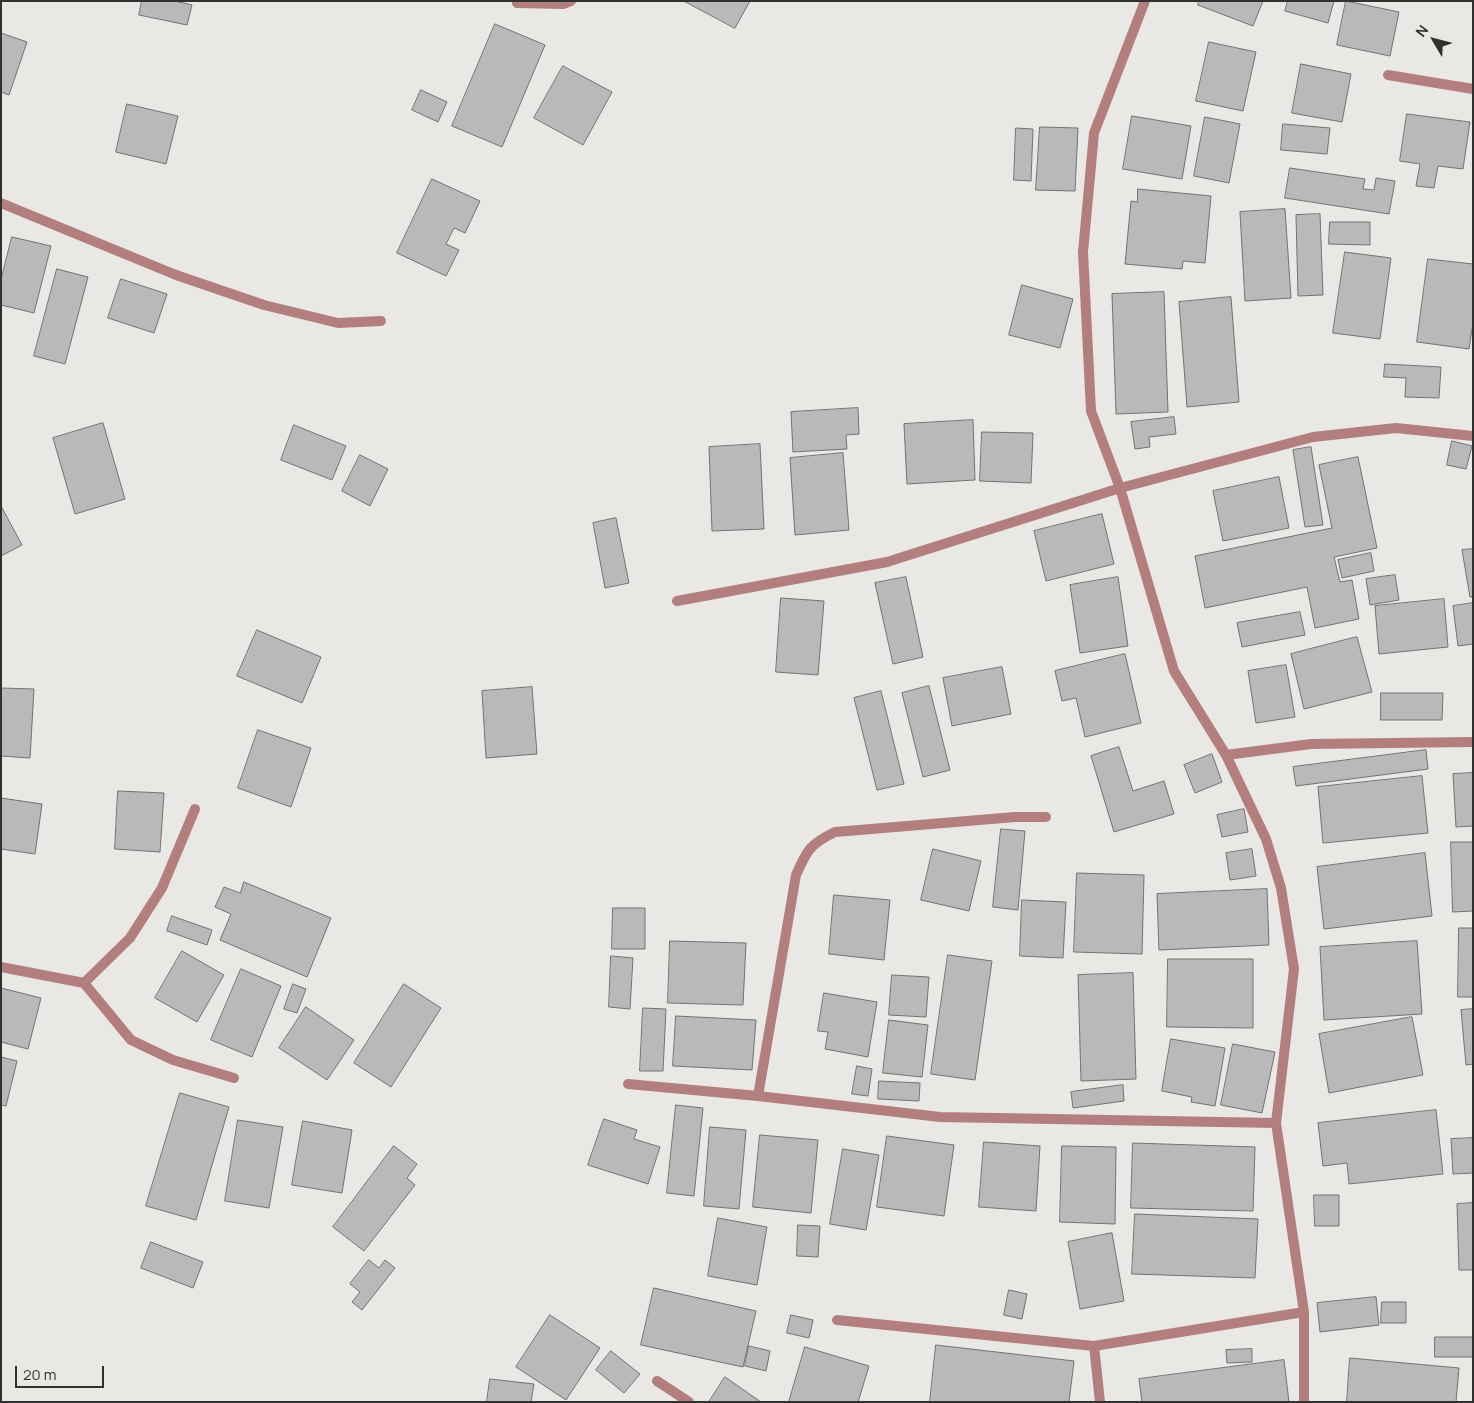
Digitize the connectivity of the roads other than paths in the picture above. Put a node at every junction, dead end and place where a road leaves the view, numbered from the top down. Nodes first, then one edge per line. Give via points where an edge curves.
1 (571, 1) edge
2 (1145, 1) edge
3 (517, 3) dead end
4 (1388, 75) dead end
5 (1473, 89) edge
6 (1, 203) edge
7 (381, 321) dead end
8 (1473, 436) edge
9 (1120, 488) junction
10 (677, 601) dead end
11 (1473, 742) edge
12 (1226, 755) junction
13 (195, 809) dead end
14 (1046, 817) dead end
15 (1, 967) edge
16 (84, 983) junction
17 (234, 1078) dead end
18 (628, 1084) dead end
19 (758, 1096) junction
20 (1276, 1123) junction
21 (1304, 1312) junction
22 (836, 1320) dead end
23 (1094, 1346) junction
24 (657, 1381) dead end
25 (689, 1402) edge
26 (1100, 1402) edge
27 (1304, 1402) edge

1 - 3 street via 563,4
2 - 9 street via 1094,133 1083,252 1090,410
4 - 5 street
6 - 7 street via 176,275 264,305 338,323
8 - 9 street via 1396,428 1313,437
9 - 10 street via 887,562
9 - 12 street via 1174,670
11 - 12 street via 1311,744
12 - 20 street via 1266,838 1281,888 1294,969
13 - 16 street via 162,888 130,938
14 - 19 street via 835,832 817,840 806,852 796,875
15 - 16 street
16 - 17 street via 131,1040 173,1060
18 - 19 street
19 - 20 street via 940,1117
20 - 21 street
21 - 23 street
21 - 27 street
22 - 23 street
23 - 26 street
24 - 25 street

